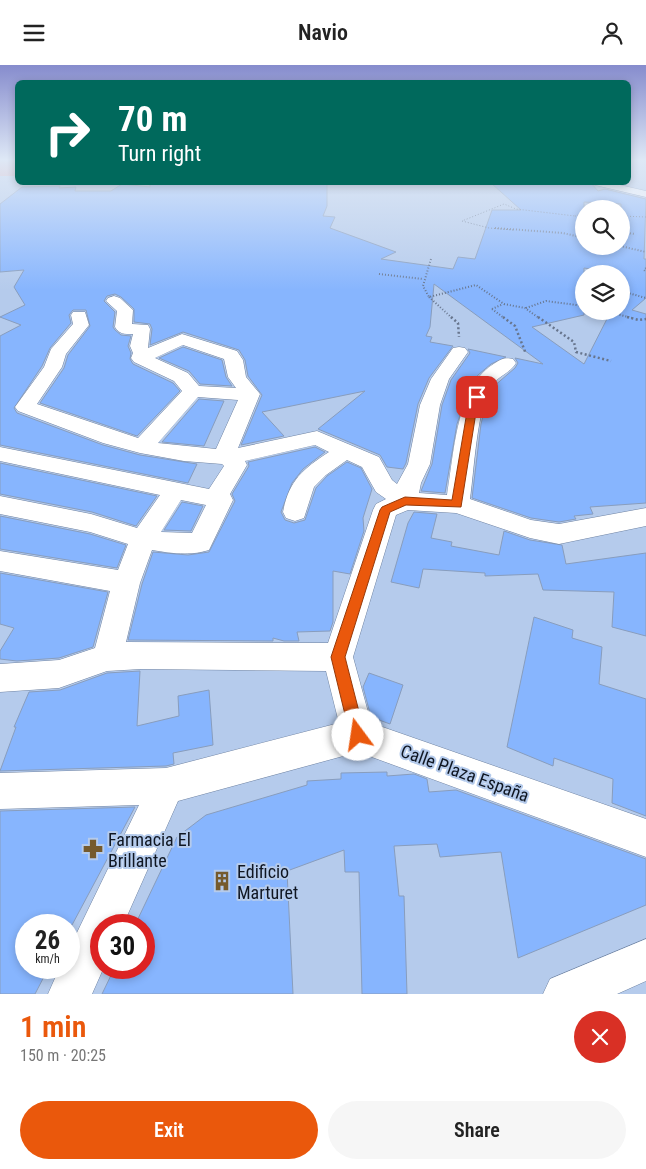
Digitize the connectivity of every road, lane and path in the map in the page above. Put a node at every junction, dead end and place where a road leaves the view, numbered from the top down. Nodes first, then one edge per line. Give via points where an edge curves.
1 (575, 216) edge
2 (630, 216) edge
3 (646, 217) edge
4 (630, 233) edge
5 (635, 234) dead end
6 (575, 235) edge
7 (630, 248) edge
8 (646, 252) edge
9 (431, 259) dead end
10 (646, 268) edge
11 (646, 271) edge
12 (379, 274) dead end
13 (423, 279) junction
14 (630, 294) edge
15 (429, 297) junction
16 (646, 298) edge
17 (114, 301) dead end
18 (504, 304) junction
19 (575, 306) edge
20 (525, 308) junction
21 (79, 315) dead end
22 (630, 318) edge
23 (646, 319) edge
24 (459, 352) joint
25 (140, 358) junction
26 (517, 360) joint
27 (611, 361) dead end
28 (193, 391) junction
29 (250, 394) junction
30 (143, 447) junction
31 (344, 452) junction
32 (0, 454) edge
33 (228, 457) junction
34 (175, 491) junction
35 (216, 499) junction
36 (405, 501) junction
37 (457, 504) junction
38 (0, 505) edge
39 (295, 512) dead end
40 (646, 517) edge
41 (143, 539) junction
42 (0, 561) edge
43 (126, 583) junction
44 (107, 657) junction
45 (338, 657) junction
46 (0, 678) edge
47 (358, 735) junction
48 (166, 786) junction
49 (0, 791) edge
50 (646, 838) edge
51 (107, 914) edge
52 (90, 952) edge
53 (646, 960) edge
54 (70, 994) edge
55 (565, 994) edge

1 - 6 path via 516,209 504,204 462,221 488,228
2 - 3 path
4 - 5 path
7 - 8 path
9 - 13 path
10 - 11 path
12 - 13 path
13 - 15 path
14 - 16 path
15 - 18 path via 476,285
15 - 24 path via 458,323
17 - 25 street via 125,310 122,327 142,329
18 - 20 path
18 - 26 path via 492,309 515,326
19 - 20 path via 546,301
20 - 27 path via 574,342 576,352
21 - 30 street via 81,325 57,353 53,367 24,407
22 - 23 path
24 - 36 street via 440,379 430,405 419,464 409,483
25 - 28 street via 181,377
25 - 29 street via 182,339 190,340 232,355 236,376
26 - 37 street via 491,374 472,406
28 - 29 street
28 - 30 street
29 - 33 street via 226,449
30 - 33 street
31 - 33 street via 316,438
31 - 36 street via 371,462 384,486
31 - 39 street via 304,480
32 - 34 street
33 - 35 street via 236,465
34 - 35 street
34 - 41 street
35 - 41 street via 221,500 200,543
36 - 37 street
36 - 45 street via 386,510
37 - 40 street via 530,529 559,534
38 - 41 street via 91,523
41 - 43 street
42 - 43 street
43 - 44 street
44 - 45 street
44 - 46 street via 59,674
45 - 47 street
47 - 48 street
47 - 50 street, Calle Plaza España
48 - 49 street
48 - 51 street
52 - 54 street
53 - 55 street

